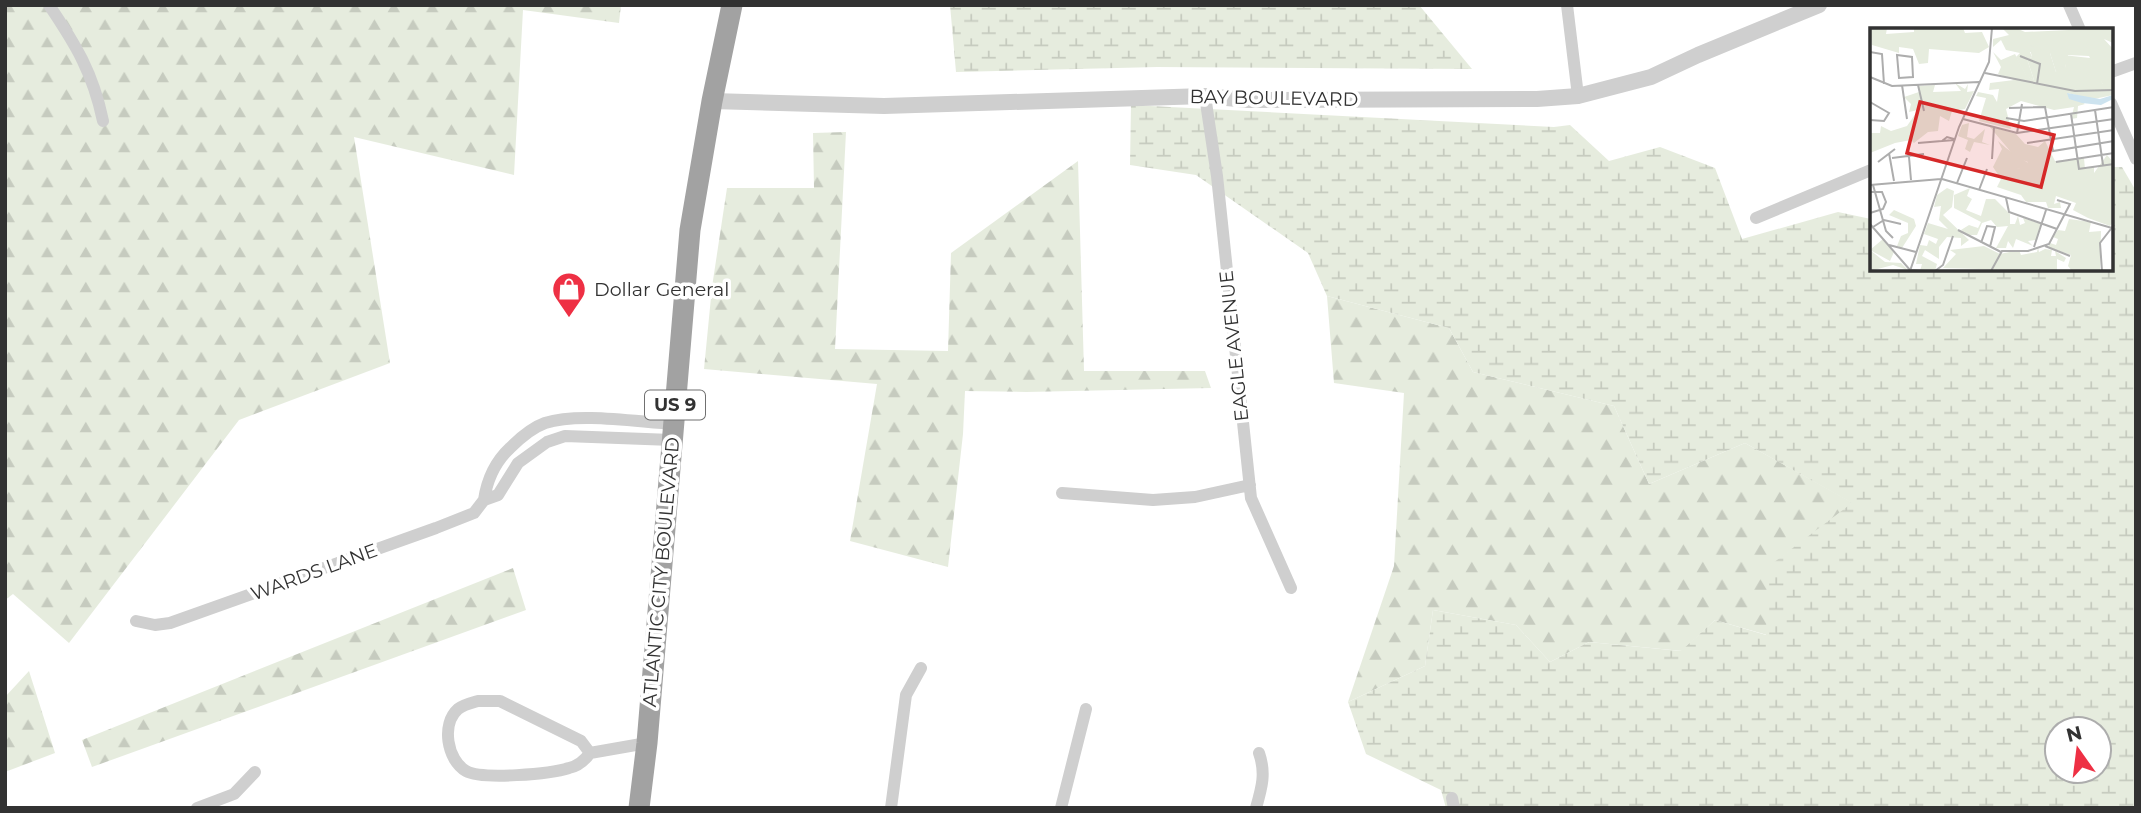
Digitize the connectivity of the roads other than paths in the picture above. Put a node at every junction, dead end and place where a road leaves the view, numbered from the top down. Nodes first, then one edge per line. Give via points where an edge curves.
1 (49, 5) edge
2 (732, 5) edge
3 (1567, 5) edge
4 (1819, 5) edge
5 (2069, 5) edge
6 (2079, 28) edge
7 (2136, 63) edge
8 (2113, 71) edge
9 (1205, 96) junction
10 (1577, 96) junction
11 (712, 101) junction
12 (2113, 107) edge
13 (103, 121) dead end
14 (2136, 159) edge
15 (1870, 170) edge
16 (1756, 218) dead end
17 (673, 432) junction
18 (1250, 485) junction
19 (1062, 493) dead end
20 (484, 500) junction
21 (1292, 588) dead end
22 (136, 621) dead end
23 (921, 668) dead end
24 (1086, 709) dead end
25 (647, 743) junction
26 (1259, 752) dead end
27 (590, 753) junction
28 (255, 772) dead end
29 (197, 808) edge
30 (639, 808) edge
31 (891, 808) edge
32 (1061, 808) edge
33 (1256, 808) edge

1 - 13 street via 87,65
2 - 11 highway, ATLANTIC CITY BOULEVARD / US 9
3 - 10 street
4 - 10 street, BAY BOULEVARD via 1651,77
5 - 6 street
7 - 8 street
9 - 10 street, BAY BOULEVARD via 1248,100
9 - 11 street, BAY BOULEVARD via 884,106
9 - 18 street, EAGLE AVENUE
11 - 17 highway, ATLANTIC CITY BOULEVARD / US 9 via 690,230
12 - 14 street
15 - 16 street
17 - 20 street, WARDS LANE via 565,436 547,442 518,463 498,495
17 - 20 street via 567,418 543,424 504,453 487,481
17 - 25 highway, ATLANTIC CITY BOULEVARD / US 9
18 - 19 street via 1153,500
18 - 21 street, EAGLE AVENUE via 1251,498
20 - 22 street, WARDS LANE via 474,513 436,528 182,619 155,625
23 - 31 street via 906,695
24 - 32 street
25 - 27 street
25 - 30 highway, ATLANTIC CITY BOULEVARD / US 9
26 - 33 street via 1264,779
27 - 27 street via 570,768 484,776 466,771 455,760 448,728 460,707 500,701 581,741
28 - 29 street via 234,794

